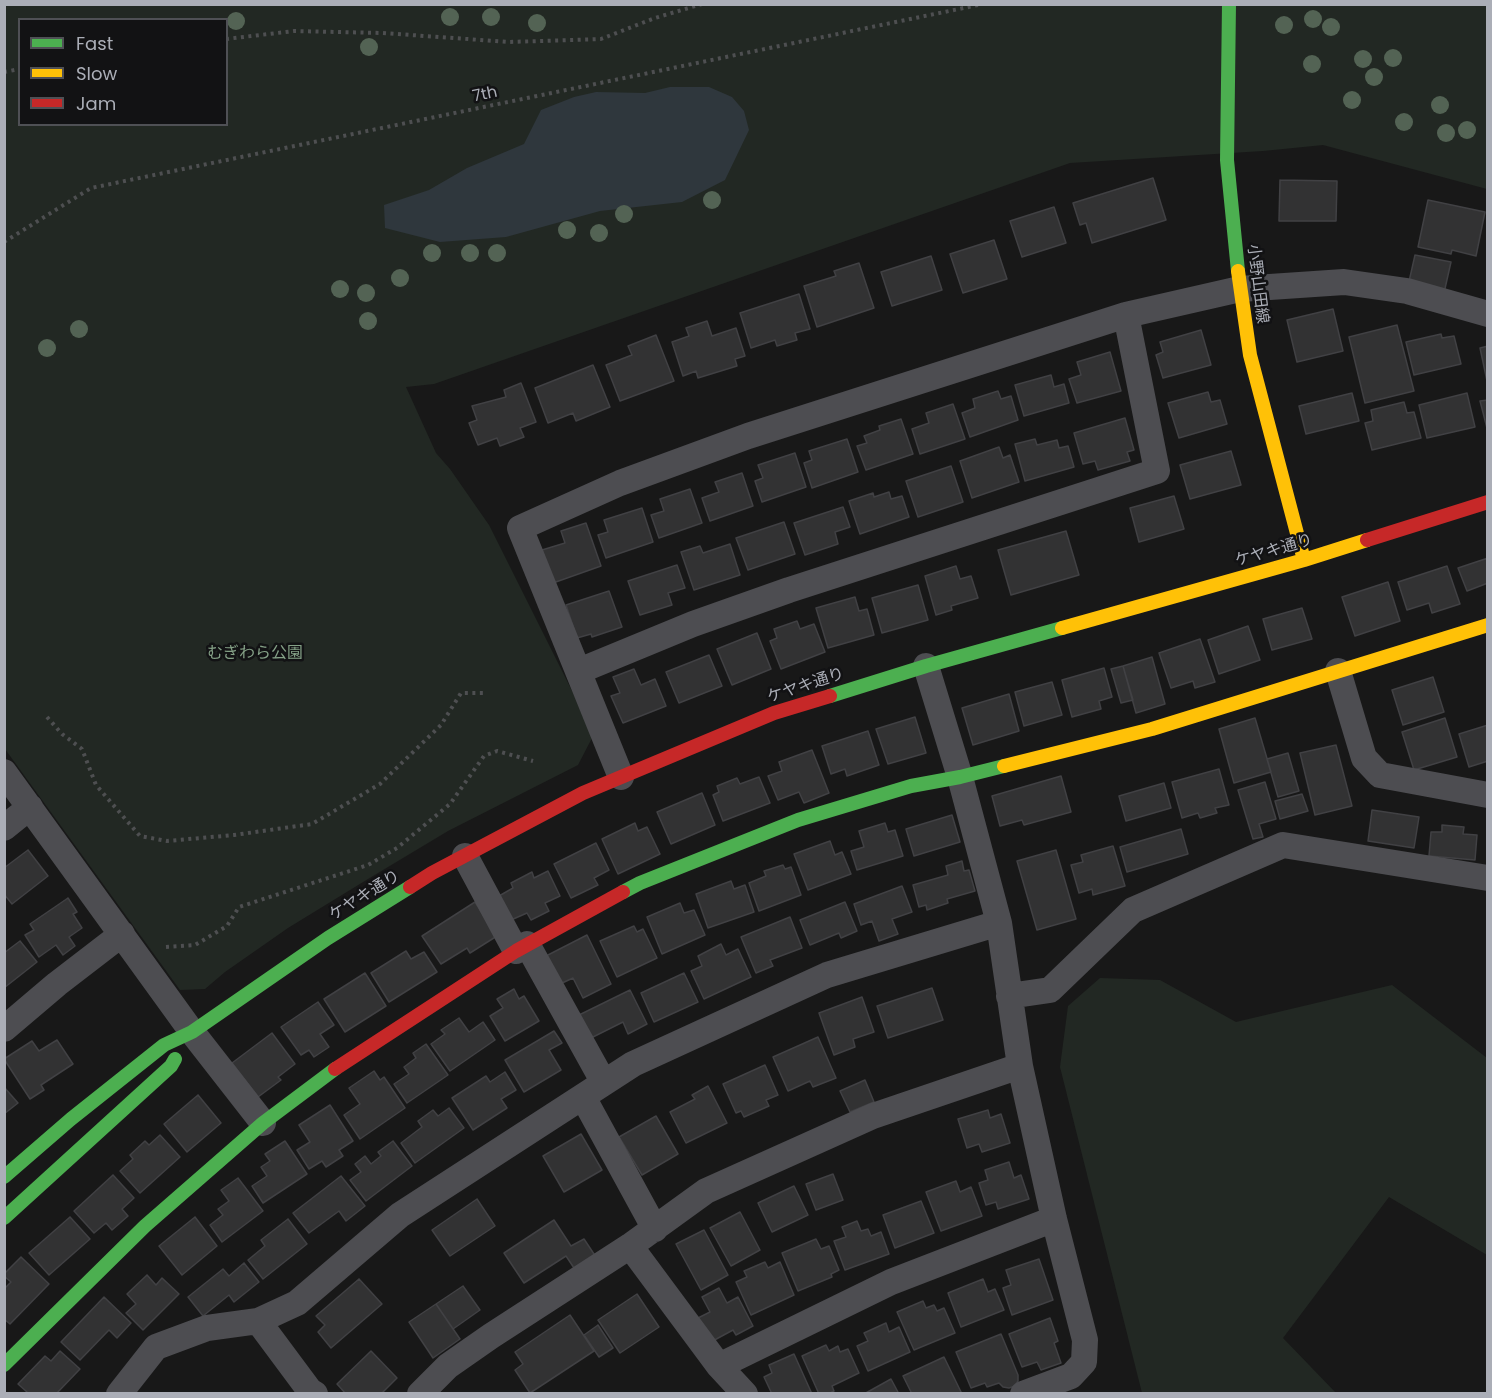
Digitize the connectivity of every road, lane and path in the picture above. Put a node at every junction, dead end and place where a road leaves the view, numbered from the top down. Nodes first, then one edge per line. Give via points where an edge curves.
1 (702, 4) edge
2 (983, 4) edge
3 (1229, 4) edge
4 (228, 39) edge
5 (4, 242) edge
6 (1240, 289) junction
7 (1488, 314) edge
8 (1126, 315) junction
9 (1488, 502) edge
10 (1304, 560) junction
11 (1488, 625) edge
12 (926, 666) junction
13 (579, 671) junction
14 (1338, 671) junction
15 (486, 693) dead end
16 (47, 717) dead end
17 (533, 761) dead end
18 (4, 772) edge
19 (621, 777) junction
20 (960, 777) junction
21 (1488, 795) edge
22 (30, 807) junction
23 (4, 828) edge
24 (465, 856) junction
25 (1488, 878) edge
26 (999, 923) junction
27 (122, 934) junction
28 (159, 948) dead end
29 (521, 948) junction
30 (1009, 996) junction
31 (4, 1029) edge
32 (192, 1032) junction
33 (1020, 1066) junction
34 (604, 1083) junction
35 (583, 1097) junction
36 (263, 1123) junction
37 (4, 1177) edge
38 (4, 1218) edge
39 (1054, 1219) junction
40 (655, 1229) junction
41 (630, 1246) junction
42 (258, 1321) junction
43 (4, 1365) edge
44 (719, 1366) junction
45 (119, 1394) edge
46 (315, 1394) edge
47 (420, 1394) edge
48 (746, 1394) edge
49 (1023, 1394) edge

1 - 4 path via 601,39 509,42 294,31
2 - 5 path, 7th via 91,188
3 - 6 street, 小野山田線 via 1227,160
6 - 7 street via 1344,282 1407,291
6 - 8 street
6 - 10 street, 小野山田線 via 1250,355
8 - 13 street via 1157,471 789,590
8 - 13 street via 748,436 620,483 520,528
9 - 10 street, ケヤキ通り
10 - 12 street, ケヤキ通り
11 - 14 street
12 - 19 street, ケヤキ通り via 774,713
12 - 20 street
13 - 19 street
14 - 20 street via 1152,729
14 - 21 street via 1364,758 1380,775
15 - 16 path via 461,693 441,725 380,784 312,824 167,841 140,836 96,785 82,749
17 - 28 path via 497,751 484,756 450,804 397,848 368,865 239,907 227,926 195,945
18 - 22 street
19 - 24 street, ケヤキ通り
20 - 26 street
20 - 29 street via 911,786 798,820 640,884
22 - 23 street
22 - 27 street
24 - 29 street
24 - 32 street, ケヤキ通り via 328,938
25 - 30 street via 1283,845 1133,910 1050,990
26 - 30 street
26 - 34 street via 827,975 633,1065
27 - 31 street
27 - 32 street
29 - 34 street
29 - 36 street via 342,1065
30 - 33 street
32 - 36 street
32 - 37 street, ケヤキ通り via 164,1045
32 - 38 street, ケヤキ通り via 171,1066
33 - 39 street
33 - 40 street via 862,1121 706,1191
34 - 35 street
35 - 40 street
35 - 42 street via 400,1215 297,1303
36 - 43 street via 145,1226
39 - 44 street via 891,1282
39 - 49 street via 1085,1340 1084,1362 1071,1376
40 - 41 street
41 - 44 street
41 - 47 street via 448,1366
42 - 45 street via 207,1328 156,1347
42 - 46 street
44 - 48 street

